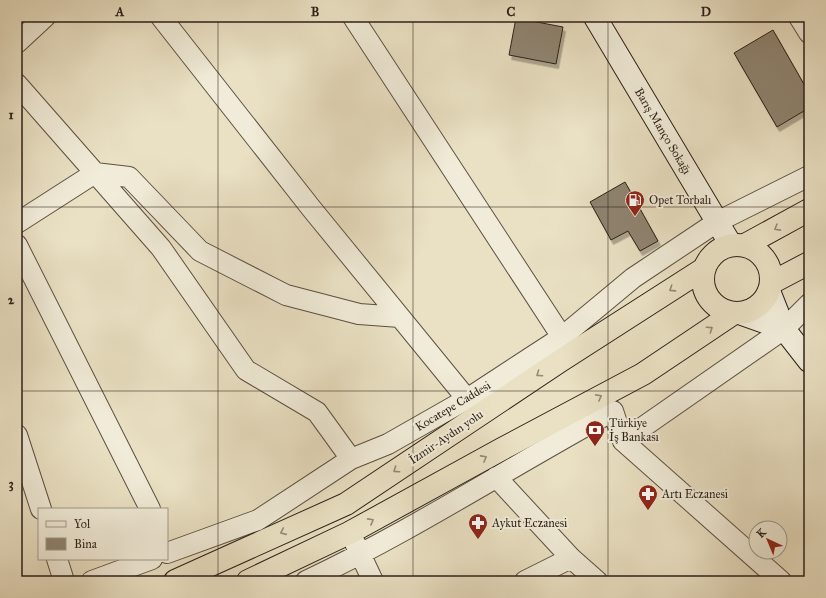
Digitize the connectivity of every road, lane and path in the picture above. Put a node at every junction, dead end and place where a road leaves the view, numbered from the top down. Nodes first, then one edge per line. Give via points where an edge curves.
1 (45, 17) edge
2 (160, 17) edge
3 (353, 17) edge
4 (596, 17) edge
5 (799, 17) edge
6 (809, 33) edge
7 (17, 43) edge
8 (17, 84) edge
9 (95, 173) junction
10 (809, 176) edge
11 (809, 210) edge
12 (717, 222) junction
13 (17, 223) edge
14 (17, 245) edge
15 (738, 245) junction
16 (809, 263) edge
17 (705, 268) junction
18 (770, 287) junction
19 (809, 304) edge
20 (737, 313) junction
21 (400, 317) junction
22 (784, 330) junction
23 (562, 337) junction
24 (560, 360) junction
25 (809, 361) edge
26 (467, 399) junction
27 (17, 435) edge
28 (623, 441) junction
29 (351, 459) junction
30 (496, 477) junction
31 (41, 508) edge
32 (149, 508) edge
33 (349, 533) junction
34 (169, 549) edge
35 (362, 555) junction
36 (571, 558) junction
37 (57, 560) edge
38 (149, 560) edge
39 (179, 579) edge
40 (64, 581) edge
41 (92, 581) edge
42 (248, 581) edge
43 (306, 581) edge
44 (373, 581) edge
45 (525, 581) edge
46 (597, 581) edge
47 (781, 581) edge

1 - 7 street
2 - 21 street
3 - 23 street
4 - 12 street, Barış Manço Sokağı
5 - 6 street
8 - 9 street
9 - 13 street
9 - 21 street via 129,177 200,251 286,295 359,314
9 - 29 street via 160,248 246,370 316,412
10 - 12 street, Kocatepe Caddesi
11 -> 15 highway
12 - 15 street, Barış Manço Sokağı
12 - 23 street, Kocatepe Caddesi via 633,278
14 - 32 street
15 - 17 highway via 715,253
15 - 18 highway via 754,249 768,263 771,273
16 - 18 highway
17 - 20 highway via 703,283 708,297 720,308
17 -> 24 highway, İzmir-Aydın yolu
18 - 20 highway via 757,306 749,311
18 - 22 street
19 - 22 street
20 - 22 street
33 -> 20 highway via 643,374
21 - 26 street
22 - 25 street
22 - 28 street
23 - 24 street
23 - 26 street, Kocatepe Caddesi
24 -> 39 highway, İzmir-Aydın yolu via 346,504
26 - 29 street, Kocatepe Caddesi via 388,444
27 - 31 street
28 - 30 street via 613,411
28 - 47 street
29 - 34 street, Kocatepe Caddesi via 258,520
30 - 35 street
30 - 36 street
33 - 35 street
33 - 42 highway
34 - 39 street
35 - 43 street
35 - 44 street
36 - 45 street
36 - 46 street
37 - 40 street
38 - 41 street

